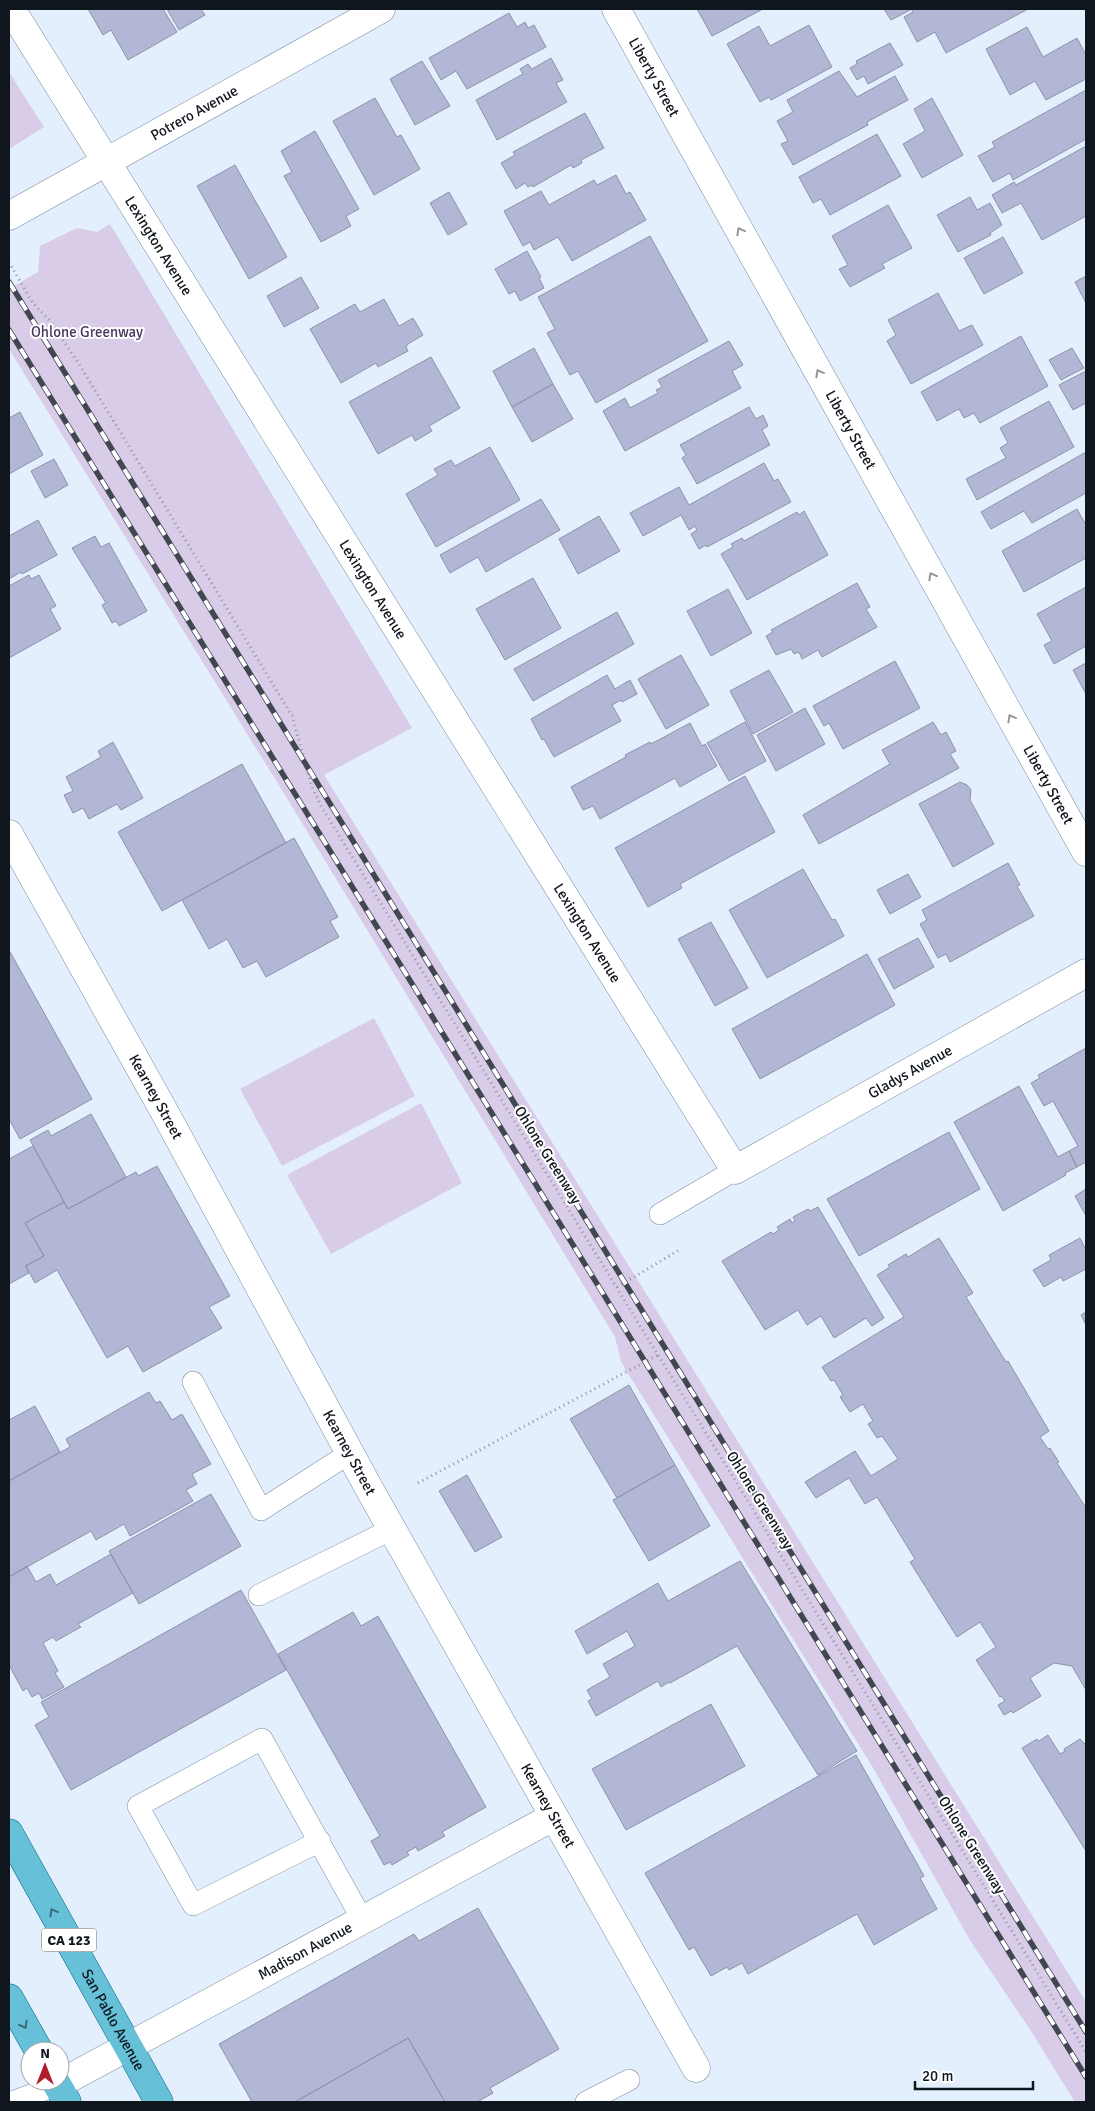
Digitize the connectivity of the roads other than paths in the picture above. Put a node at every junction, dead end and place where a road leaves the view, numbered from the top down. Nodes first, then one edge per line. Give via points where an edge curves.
1 (11, 9) edge
2 (381, 9) edge
3 (616, 9) edge
4 (106, 163) junction
5 (9, 216) edge
6 (9, 834) edge
7 (1086, 852) edge
8 (1086, 974) edge
9 (735, 1170) junction
10 (660, 1214) dead end
11 (193, 1382) dead end
12 (350, 1454) junction
13 (392, 1529) junction
14 (260, 1595) dead end
15 (553, 1817) junction
16 (9, 1834) edge
17 (320, 1841) junction
18 (363, 1921) junction
19 (9, 1998) edge
20 (33, 2041) edge
21 (128, 2046) junction
22 (696, 2068) dead end
23 (629, 2080) dead end
24 (70, 2083) edge
25 (53, 2091) edge
26 (12, 2102) edge
27 (159, 2102) edge
28 (586, 2102) edge

1 - 4 street, Lexington Avenue
2 - 4 street, Potrero Avenue
7 -> 3 street, Liberty Street
4 - 5 street, Potrero Avenue
4 - 9 street, Lexington Avenue
6 - 12 street, Kearney Street
8 - 9 street, Gladys Avenue
9 - 10 lane
11 - 12 lane via 260,1510
12 - 13 street, Kearney Street
13 - 14 lane
13 - 15 street, Kearney Street
15 - 18 street, Madison Avenue
15 - 22 street, Kearney Street
21 -> 16 main road, San Pablo Avenue / CA 123
17 - 17 lane via 262,1739 138,1806 193,1905
17 - 18 lane
18 - 21 street, Madison Avenue
19 -> 20 main road
21 - 24 street, Madison Avenue
21 - 27 main road, San Pablo Avenue / CA 123
23 - 28 lane
25 - 26 lane

